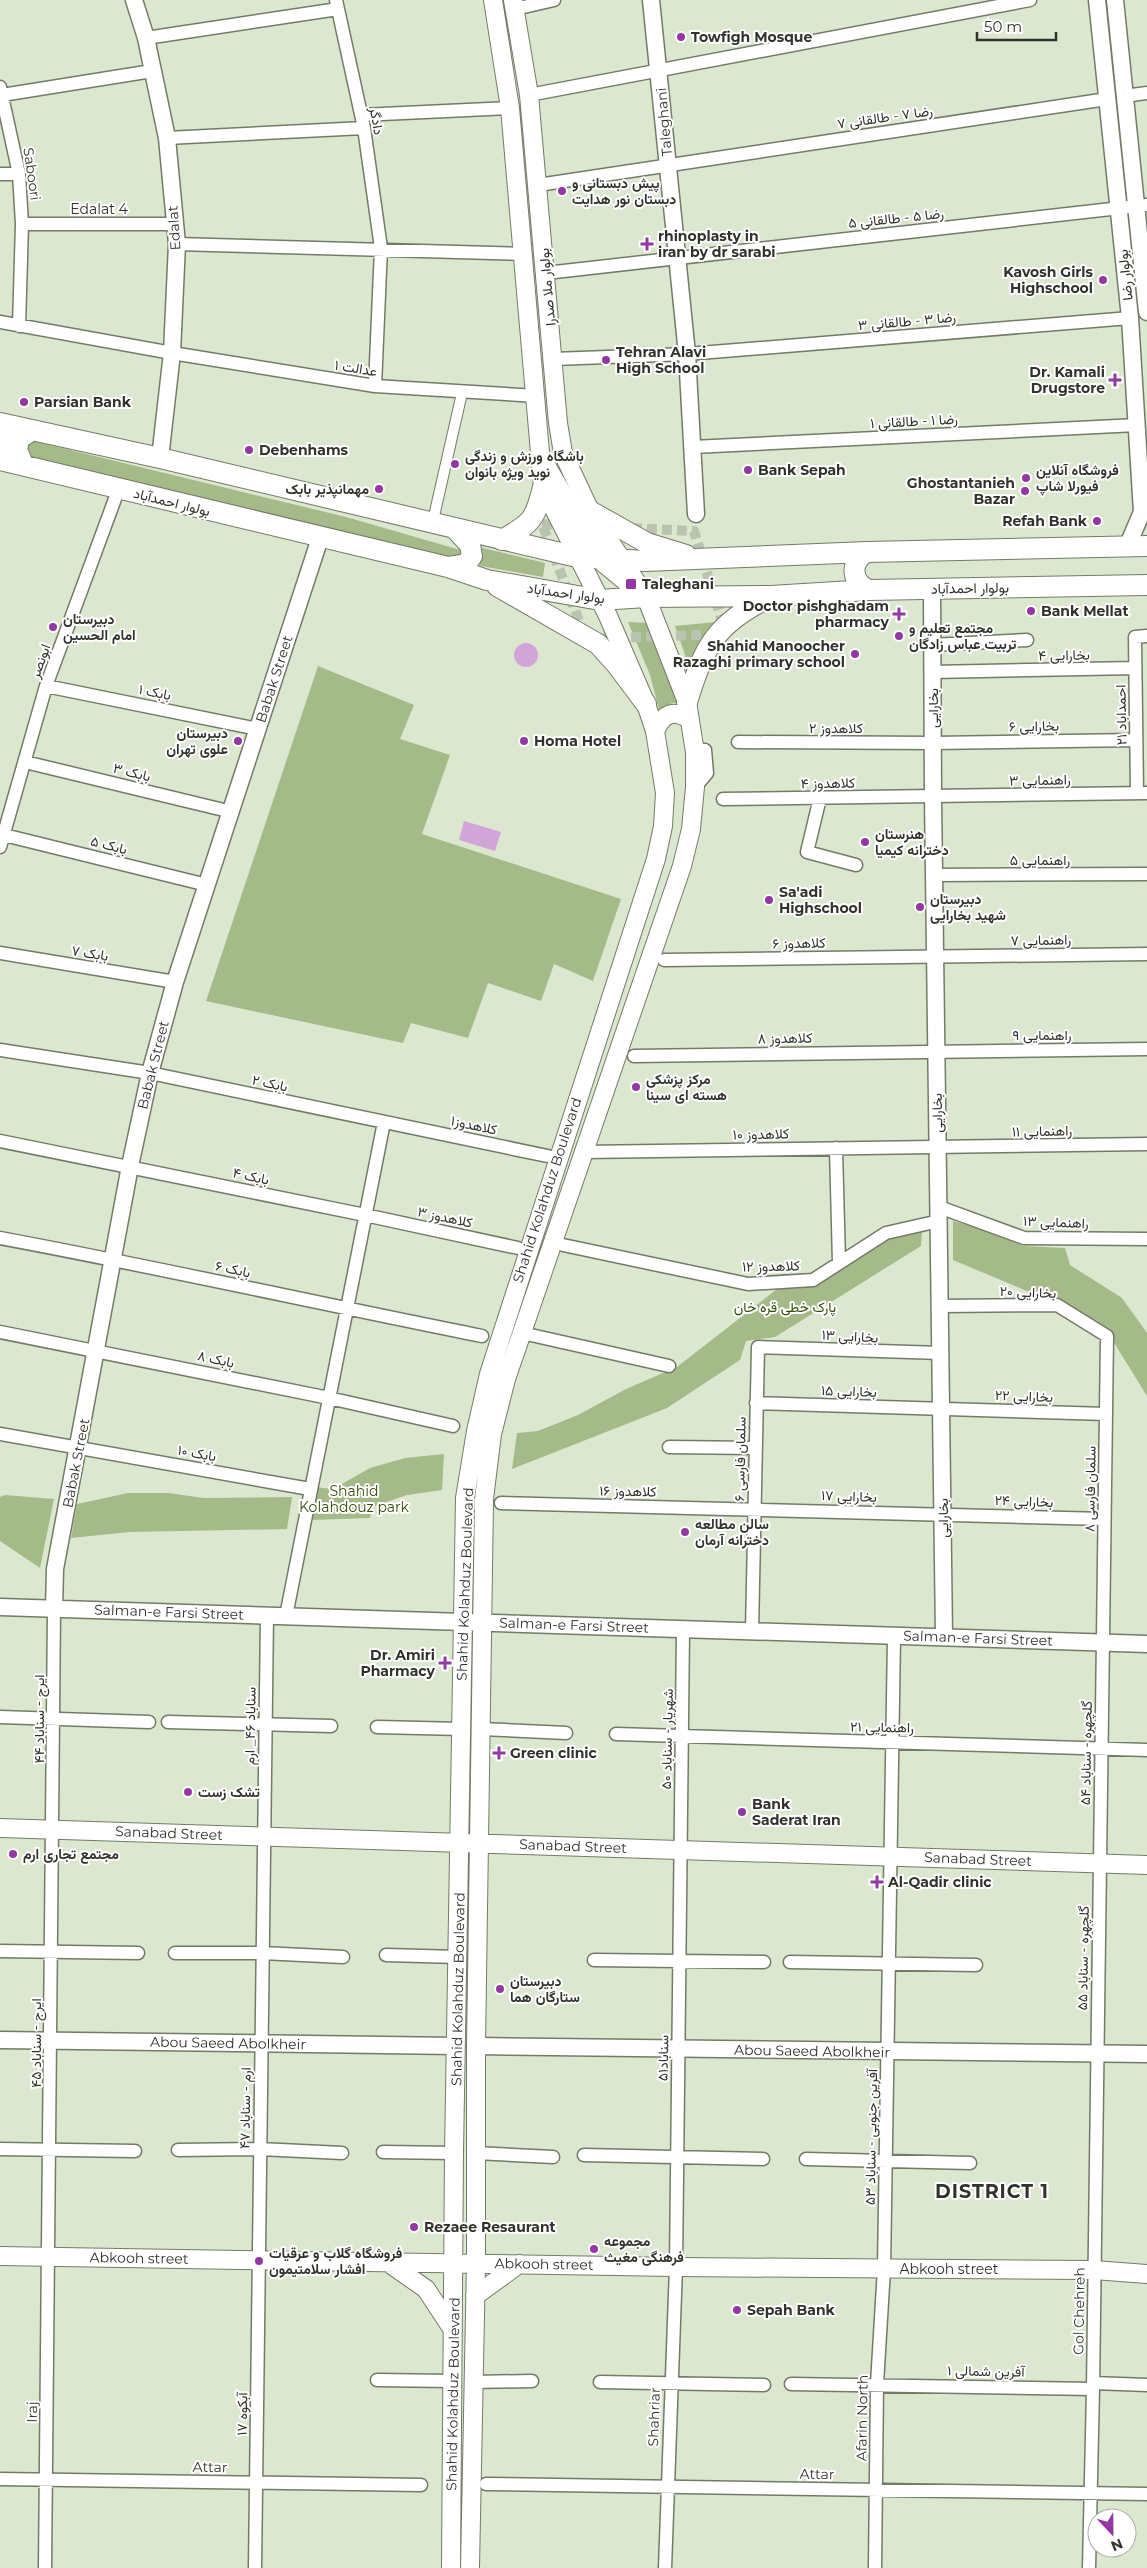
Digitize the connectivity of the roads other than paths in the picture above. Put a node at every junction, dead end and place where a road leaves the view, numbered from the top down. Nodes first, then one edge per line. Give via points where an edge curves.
1 (134, 0) edge
2 (493, 0) edge
3 (554, 0) edge
4 (651, 0) edge
5 (1030, 0) edge
6 (1097, 0) edge
7 (1115, 0) edge
8 (337, 4) edge
9 (514, 4) edge
10 (146, 38) junction
11 (152, 71) junction
12 (660, 72) junction
13 (1, 91) edge
14 (1147, 93) edge
15 (529, 95) junction
16 (1124, 96) junction
17 (1107, 99) junction
18 (510, 108) junction
19 (361, 115) junction
20 (364, 128) junction
21 (167, 138) junction
22 (667, 164) junction
23 (0, 174) edge
24 (19, 174) junction
25 (538, 185) junction
26 (1141, 206) edge
27 (1118, 209) junction
28 (22, 224) junction
29 (175, 224) junction
30 (177, 244) junction
31 (381, 248) junction
32 (525, 254) junction
33 (677, 258) junction
34 (546, 272) junction
35 (1147, 312) edge
36 (1130, 318) junction
37 (0, 322) edge
38 (22, 327) junction
39 (172, 353) junction
40 (687, 354) junction
41 (554, 359) junction
42 (375, 386) junction
43 (462, 393) junction
44 (537, 396) junction
45 (0, 425) edge
46 (1137, 425) junction
47 (32, 430) junction
48 (693, 447) junction
49 (0, 450) edge
50 (563, 453) junction
51 (540, 457) junction
52 (160, 458) junction
53 (0, 460) edge
54 (23, 464) junction
55 (544, 487) junction
56 (119, 488) junction
57 (590, 511) junction
58 (696, 514) dead end
59 (1144, 516) edge
60 (432, 525) junction
61 (457, 530) junction
62 (320, 538) junction
63 (502, 540) junction
64 (1147, 546) edge
65 (1127, 547) junction
66 (868, 552) junction
67 (577, 557) junction
68 (599, 558) junction
69 (620, 560) junction
70 (702, 560) junction
71 (448, 567) junction
72 (487, 580) junction
73 (1147, 585) edge
74 (932, 589) junction
75 (869, 590) junction
76 (646, 596) junction
77 (771, 596) junction
78 (600, 600) junction
79 (1141, 636) edge
80 (1027, 640) dead end
81 (932, 645) junction
82 (1135, 668) junction
83 (932, 672) junction
84 (46, 686) junction
85 (646, 704) junction
86 (688, 711) junction
87 (258, 729) junction
88 (655, 731) junction
89 (1136, 740) junction
90 (738, 742) dead end
91 (933, 743) junction
92 (25, 762) junction
93 (1142, 793) edge
94 (933, 797) junction
95 (820, 798) junction
96 (724, 799) dead end
97 (232, 812) junction
98 (2, 841) edge
99 (856, 865) dead end
100 (1147, 874) edge
101 (934, 875) junction
102 (207, 885) junction
103 (0, 953) edge
104 (1147, 954) edge
105 (935, 956) junction
106 (664, 960) dead end
107 (175, 982) junction
108 (1147, 1049) edge
109 (0, 1050) edge
110 (936, 1051) junction
111 (634, 1056) dead end
112 (150, 1073) junction
113 (384, 1122) junction
114 (0, 1141) edge
115 (1147, 1144) edge
116 (938, 1147) junction
117 (836, 1148) junction
118 (584, 1152) junction
119 (557, 1158) junction
120 (130, 1166) junction
121 (939, 1214) junction
122 (365, 1215) junction
123 (0, 1238) edge
124 (1147, 1239) edge
125 (563, 1245) dead end
126 (518, 1248) dead end
127 (113, 1259) junction
128 (839, 1263) junction
129 (940, 1306) junction
130 (346, 1309) junction
131 (0, 1332) edge
132 (522, 1333) junction
133 (482, 1336) dead end
134 (1107, 1336) joint
135 (758, 1347) joint
136 (96, 1350) junction
137 (941, 1353) junction
138 (669, 1366) dead end
139 (329, 1398) junction
140 (756, 1403) junction
141 (942, 1409) junction
142 (1106, 1414) junction
143 (453, 1426) dead end
144 (0, 1434) edge
145 (669, 1447) dead end
146 (79, 1448) junction
147 (756, 1448) junction
148 (310, 1488) junction
149 (500, 1503) dead end
150 (754, 1508) junction
151 (943, 1514) junction
152 (1104, 1519) junction
153 (0, 1607) edge
154 (54, 1608) junction
155 (267, 1615) junction
156 (286, 1616) junction
157 (473, 1622) junction
158 (683, 1629) junction
159 (752, 1631) junction
160 (894, 1636) junction
161 (944, 1637) junction
162 (1102, 1642) junction
163 (1147, 1644) edge
164 (0, 1717) edge
165 (54, 1719) junction
166 (149, 1722) dead end
167 (168, 1722) dead end
168 (265, 1725) junction
169 (331, 1726) dead end
170 (377, 1727) dead end
171 (461, 1729) junction
172 (481, 1729) junction
173 (566, 1733) dead end
174 (616, 1734) dead end
175 (682, 1738) junction
176 (893, 1743) junction
177 (1101, 1748) junction
178 (1147, 1750) edge
179 (0, 1828) edge
180 (53, 1829) junction
181 (264, 1836) junction
182 (461, 1843) junction
183 (480, 1844) junction
184 (680, 1850) junction
185 (890, 1856) junction
186 (1100, 1863) junction
187 (1147, 1865) edge
188 (0, 1951) edge
189 (52, 1951) junction
190 (138, 1953) dead end
191 (176, 1953) dead end
192 (262, 1953) junction
193 (386, 1955) dead end
194 (343, 1957) dead end
195 (458, 1957) junction
196 (679, 1959) junction
197 (594, 1960) dead end
198 (764, 1962) dead end
199 (790, 1962) dead end
200 (889, 1964) junction
201 (976, 1965) dead end
202 (0, 2040) edge
203 (51, 2041) junction
204 (261, 2043) junction
205 (456, 2046) junction
206 (476, 2046) junction
207 (678, 2049) junction
208 (887, 2052) junction
209 (1097, 2054) junction
210 (1147, 2054) edge
211 (0, 2149) edge
212 (260, 2149) junction
213 (50, 2150) junction
214 (178, 2150) dead end
215 (135, 2151) dead end
216 (384, 2152) dead end
217 (342, 2153) dead end
218 (454, 2153) junction
219 (476, 2153) junction
220 (584, 2155) dead end
221 (553, 2157) dead end
222 (677, 2158) junction
223 (763, 2159) dead end
224 (806, 2159) dead end
225 (885, 2161) junction
226 (970, 2163) dead end
227 (0, 2256) edge
228 (49, 2257) junction
229 (258, 2260) junction
230 (386, 2262) junction
231 (455, 2262) junction
232 (476, 2263) junction
233 (519, 2264) junction
234 (676, 2267) junction
235 (884, 2269) junction
236 (1094, 2270) junction
237 (1147, 2274) edge
238 (475, 2296) junction
239 (453, 2330) junction
240 (377, 2380) dead end
241 (452, 2381) junction
242 (473, 2382) junction
243 (532, 2382) dead end
244 (600, 2382) dead end
245 (670, 2382) junction
246 (791, 2384) dead end
247 (877, 2384) junction
248 (1147, 2384) edge
249 (764, 2385) dead end
250 (1093, 2386) junction
251 (0, 2479) edge
252 (46, 2480) junction
253 (256, 2483) junction
254 (486, 2484) dead end
255 (420, 2485) dead end
256 (668, 2487) junction
257 (876, 2490) junction
258 (1089, 2494) junction
259 (1147, 2494) edge
260 (45, 2568) edge
261 (255, 2568) edge
262 (451, 2568) edge
263 (470, 2568) edge
264 (665, 2568) edge
265 (875, 2568) edge
266 (1088, 2568) edge

1 - 10 street, Edalat
2 - 18 main road, بولوار ملا صدرا
3 - 9 street
4 - 12 street, Taleghani
5 - 12 street
6 - 17 street, بولوار رضا
7 - 16 street, بولوار رضا
8 - 10 street
8 - 19 street, دادگر
9 - 15 main road, بولوار ملا صدرا
10 - 11 street, Edalat
11 - 13 street
11 - 21 street, Edalat
12 - 15 street
12 - 22 street, Taleghani
13 - 24 street, Saboori
14 - 16 street
15 - 25 main road, بولوار ملا صدرا
16 - 26 street, بولوار رضا
17 - 22 street, رضا ۷ - طالقانی ۷
17 - 27 street, بولوار رضا
18 - 19 street
18 - 32 main road, بولوار ملا صدرا
19 - 20 street, دادگر
20 - 21 street
20 - 31 street, دادگر
21 - 29 street, Edalat
22 - 25 street, رضا ۷ - طالقانی ۷
22 - 33 street, Taleghani
23 - 24 street
24 - 28 street, Saboori
25 - 34 main road, بولوار ملا صدرا
26 - 27 street, رضا ۵ - طالقانی ۵
26 - 35 street, بولوار رضا
27 - 33 street, رضا ۵ - طالقانی ۵
27 - 36 street, بولوار رضا
28 - 29 street, Edalat 4
28 - 38 street, Saboori
29 - 30 street, Edalat
30 - 31 street
30 - 39 street, Edalat
31 - 32 street
31 - 42 street, دادگر
32 - 44 main road, بولوار ملا صدرا
33 - 34 street, رضا ۵ - طالقانی ۵
33 - 40 street, Taleghani
34 - 41 main road, بولوار ملا صدرا
36 - 40 street, رضا ۳ - طالقانی ۳
36 - 46 street, بولوار رضا
37 - 38 street, عدالت ۱
38 - 39 street, عدالت ۱
39 - 42 street, عدالت ۱
39 - 52 street, Edalat
40 - 41 street, رضا ۳ - طالقانی ۳
40 - 48 street, Taleghani
41 - 50 main road, بولوار ملا صدرا
42 - 43 street, عدالت ۱
43 - 44 street, عدالت ۱
43 - 60 street
44 - 51 main road, بولوار ملا صدرا
45 - 47 main road
45 - 49 main road via 4,435
46 - 48 street, رضا ۱ - طالقانی ۱
46 - 59 street, بولوار رضا
47 - 52 main road
47 - 54 main road via 19,439 17,450
48 - 58 street, Taleghani
50 - 51 main road via 555,461
50 - 57 main road, بولوار ملا صدرا
51 - 55 main road, بولوار ملا صدرا
51 - 68 main road
52 - 60 main road
53 - 54 main road, بولوار احمدآباد
54 - 56 main road, بولوار احمدآباد
55 - 63 main road via 537,513 524,527
55 - 67 main road, بولوار ملا صدرا
56 - 62 main road, بولوار احمدآباد
56 - 84 street, ابونصر
57 - 69 main road, بولوار ملا صدرا
57 - 70 main road via 647,543
59 - 65 street, بولوار رضا
60 - 61 main road
61 - 63 main road
61 - 71 main road via 470,545 472,556 466,564
62 - 71 main road, بولوار احمدآباد
62 - 87 street, Babak Street
63 - 67 main road
64 - 65 main road
65 - 66 main road
66 - 70 main road
66 - 75 main road via 857,559 854,572 858,583
67 - 68 main road
67 - 78 main road, Shahid Kolahduz Boulevard
68 - 69 main road
68 - 76 main road
69 - 70 main road
69 - 76 main road, Shahid Kolahduz Boulevard
71 - 72 main road, بولوار احمدآباد
72 - 78 main road, بولوار احمدآباد
72 - 85 main road via 598,644
73 - 74 main road, بولوار احمدآباد
74 - 75 main road, بولوار احمدآباد
74 - 81 street, بخارایی
75 - 77 main road, بولوار احمدآباد
76 - 77 main road, بولوار احمدآباد
76 - 78 main road, بولوار احمدآباد
76 - 86 main road, Shahid Kolahduz Boulevard
77 - 86 main road via 725,624 697,670
78 - 85 main road, Shahid Kolahduz Boulevard
79 - 82 street, احمداباد ۲۱
80 - 81 street
81 - 83 street, بخارایی
82 - 83 street, بخارایی ۴
82 - 89 street, احمداباد ۲۱
83 - 91 street, بخارایی
84 - 87 street, بابک ۱
84 - 92 street, ابونصر
85 - 88 main road, Shahid Kolahduz Boulevard
86 - 88 main road via 665,715
86 - 118 main road, Shahid Kolahduz Boulevard via 695,752 691,829 682,866
87 - 97 street, Babak Street
88 - 119 main road, Shahid Kolahduz Boulevard via 665,793 656,859
89 - 91 street, بخارایی ۶
89 - 93 street, احمداباد ۲۱
90 - 91 street, کلاهدوز ۲
91 - 94 street, بخارایی
92 - 97 street, بابک ۳
92 - 98 street, ابونصر
93 - 94 street, راهنمایی ۳
94 - 95 street, کلاهدوز ۴
94 - 101 street, بخارایی
95 - 96 street, کلاهدوز ۴
95 - 99 street via 807,852
97 - 102 street, Babak Street
98 - 102 street, بابک ۵
100 - 101 street, راهنمایی ۵
101 - 105 street, بخارایی
102 - 107 street, Babak Street
103 - 107 street, بابک ۷
104 - 105 street, راهنمایی ۷
105 - 106 street, کلاهدوز ۶
105 - 110 street, بخارایی
107 - 112 street, Babak Street
108 - 110 street, راهنمایی ۹
109 - 112 street, بابک ۲
110 - 111 street, کلاهدوز ۸
110 - 116 street, بخارایی
112 - 113 street, بابک ۲
112 - 120 street, Babak Street
113 - 119 street, کلاهدوز۱
113 - 122 street
114 - 120 street, بابک ۴
115 - 116 street, راهنمایی ۱۱
116 - 117 street, کلاهدوز ۱۰
116 - 121 street, بخارایی
117 - 118 street, کلاهدوز ۱۰
117 - 128 street
118 - 132 main road, Shahid Kolahduz Boulevard
119 - 157 main road, Shahid Kolahduz Boulevard via 489,1374 476,1431 465,1498
120 - 122 street, بابک ۴
120 - 127 street, Babak Street
121 - 124 street, راهنمایی ۱۳ via 1024,1238
121 - 128 street, کلاهدوز ۱۲ via 886,1233
121 - 129 street, بخارایی
122 - 126 street, کلاهدوز ۳
122 - 130 street
123 - 127 street, بابک ۶
125 - 128 street, کلاهدوز ۱۲ via 748,1284 814,1280
127 - 130 street, بابک ۶
127 - 136 street, Babak Street
129 - 134 street, بخارایی ۲۰ via 1057,1305
129 - 137 street, بخارایی
130 - 133 street, بابک ۶
130 - 139 street
131 - 136 street, بابک ۸
132 - 138 street
132 - 157 main road, Shahid Kolahduz Boulevard via 492,1434
134 - 142 street, سلمان فارسی ۸
135 - 137 street, بخارایی ۱۳
135 - 140 street, سلمان فارسی ۶
136 - 139 street, بابک ۸
136 - 146 street, Babak Street
137 - 141 street, بخارایی
139 - 143 street, بابک ۸
139 - 148 street
140 - 141 street, بخارایی ۱۵
140 - 147 street, سلمان فارسی ۶
141 - 142 street, بخارایی ۲۲
141 - 151 street, بخارایی
142 - 152 street, سلمان فارسی ۸
144 - 146 street, بابک ۱۰
145 - 147 street
146 - 148 street, بابک ۱۰
146 - 154 street, Babak Street via 55,1570
147 - 150 street, سلمان فارسی ۶
148 - 156 street
149 - 150 street, کلاهدوز ۱۶
150 - 151 street, بخارایی ۱۷
150 - 159 street, سلمان فارسی ۶
151 - 152 street, بخارایی ۲۴
151 - 161 street, بخارایی
152 - 162 street, سلمان فارسی ۸
153 - 154 street, Salman-e Farsi Street
154 - 155 street, Salman-e Farsi Street
154 - 165 street, ایرج - سناباد ۴۴
155 - 156 street, Salman-e Farsi Street
155 - 168 street, سناباد ۴۶_ ارم
156 - 157 street, Salman-e Farsi Street
157 - 158 street, Salman-e Farsi Street
157 - 171 main road, Shahid Kolahduz Boulevard
157 - 172 main road, Shahid Kolahduz Boulevard
158 - 159 street, Salman-e Farsi Street
158 - 175 street, شهریار - سناباد ۵۰
159 - 160 street, Salman-e Farsi Street
160 - 161 street, Salman-e Farsi Street
160 - 176 street, آفرین جنوبی - سناباد ۵۳
161 - 162 street, Salman-e Farsi Street
162 - 163 street, Salman-e Farsi Street
162 - 177 street, گلچهره - سناباد ۵۴
164 - 165 street
165 - 166 street
165 - 180 street, ایرج - سناباد ۴۴
167 - 168 street
168 - 169 street
168 - 181 street, سناباد ۴۶_ ارم
170 - 171 street
171 - 182 main road, Shahid Kolahduz Boulevard
172 - 173 street
172 - 183 main road, Shahid Kolahduz Boulevard
174 - 175 street, راهنمایی ۲۱
175 - 176 street, راهنمایی ۲۱
175 - 184 street, شهریار - سناباد ۵۰
176 - 177 street, راهنمایی ۲۱
176 - 185 street, آفرین جنوبی - سناباد ۵۳
177 - 178 street, راهنمایی ۲۱
177 - 186 street, گلچهره - سناباد ۵۴
179 - 180 main road, Sanabad Street
180 - 181 main road, Sanabad Street
180 - 189 street, ایرج - سناباد ۴۵
181 - 182 main road, Sanabad Street
181 - 192 street, ارم - سناباد ۴۷
182 - 183 main road, Sanabad Street
182 - 195 main road, Shahid Kolahduz Boulevard
183 - 184 main road, Sanabad Street
183 - 206 main road, Shahid Kolahduz Boulevard
184 - 185 main road, Sanabad Street
184 - 196 street, سناباد۵۱
185 - 186 main road, Sanabad Street
185 - 200 street, آفرین جنوبی - سناباد ۵۳
186 - 187 main road, Sanabad Street
186 - 209 street, گلچهره - سناباد ۵۵
188 - 189 street
189 - 190 street
189 - 203 street, ایرج - سناباد ۴۵
191 - 192 street
192 - 194 street
192 - 204 street, ارم - سناباد ۴۷
193 - 195 street
195 - 205 main road, Shahid Kolahduz Boulevard
196 - 197 street
196 - 198 street
196 - 207 street, سناباد۵۱
199 - 200 street
200 - 201 street
200 - 208 street, آفرین جنوبی - سناباد ۵۳
202 - 203 street, Abou Saeed Abolkheir
203 - 204 street, Abou Saeed Abolkheir
203 - 213 street, ایرج - سناباد ۴۵
204 - 205 street, Abou Saeed Abolkheir
204 - 212 street, ارم - سناباد ۴۷
205 - 218 main road, Shahid Kolahduz Boulevard
206 - 207 street, Abou Saeed Abolkheir
206 - 219 main road, Shahid Kolahduz Boulevard
207 - 208 street, Abou Saeed Abolkheir
207 - 222 street, سناباد۵۱
208 - 209 street, Abou Saeed Abolkheir
208 - 225 street, آفرین جنوبی - سناباد ۵۳
209 - 210 street, Abou Saeed Abolkheir
209 - 236 street, Gol Chehreh
211 - 213 street
212 - 214 street
212 - 217 street
212 - 229 street, ارم - سناباد ۴۷
213 - 215 street
213 - 228 street, ایرج - سناباد ۴۵
216 - 218 street
218 - 231 main road, Shahid Kolahduz Boulevard
219 - 221 street
219 - 232 main road, Shahid Kolahduz Boulevard
220 - 222 street
222 - 223 street
222 - 234 street, سناباد۵۱
224 - 225 street
225 - 226 street
225 - 235 street, آفرین جنوبی - سناباد ۵۳
227 - 228 main road, Abkooh street
228 - 229 main road, Abkooh street
228 - 252 street, Iraj
229 - 230 main road, Abkooh street
229 - 253 street, آبکوه ۱۷
230 - 231 main road, Abkooh street
230 - 239 main road via 426,2289
231 - 232 main road, Abkooh street
231 - 239 main road, Shahid Kolahduz Boulevard
232 - 233 main road, Abkooh street
232 - 238 main road, Shahid Kolahduz Boulevard
233 - 234 main road, Abkooh street
233 - 238 main road
234 - 235 main road, Abkooh street
234 - 245 street, Shahriar
235 - 236 main road, Abkooh street
235 - 247 street, Afarin North
236 - 237 main road, Abkooh street
236 - 250 street, Gol Chehreh
238 - 242 main road, Shahid Kolahduz Boulevard
239 - 241 main road, Shahid Kolahduz Boulevard
240 - 241 street
241 - 262 main road, Shahid Kolahduz Boulevard
242 - 243 street
242 - 263 main road, Shahid Kolahduz Boulevard
244 - 245 street
245 - 249 street
245 - 256 street, Shahriar
246 - 247 street, آفرين شمالى ١
247 - 250 street, آفرين شمالى ١
247 - 257 street, Afarin North
248 - 250 street, آفرين شمالى ١
250 - 258 street, Gol Chehreh
251 - 252 street, Attar
252 - 253 street, Attar
252 - 260 street, Iraj
253 - 255 street, Attar
253 - 261 street, آبکوه ۱۷
254 - 256 street, Attar
256 - 257 street, Attar
256 - 264 street, Shahriar
257 - 258 street, Attar
257 - 265 street, Afarin North
258 - 259 street, Attar
258 - 266 street, Gol Chehreh

